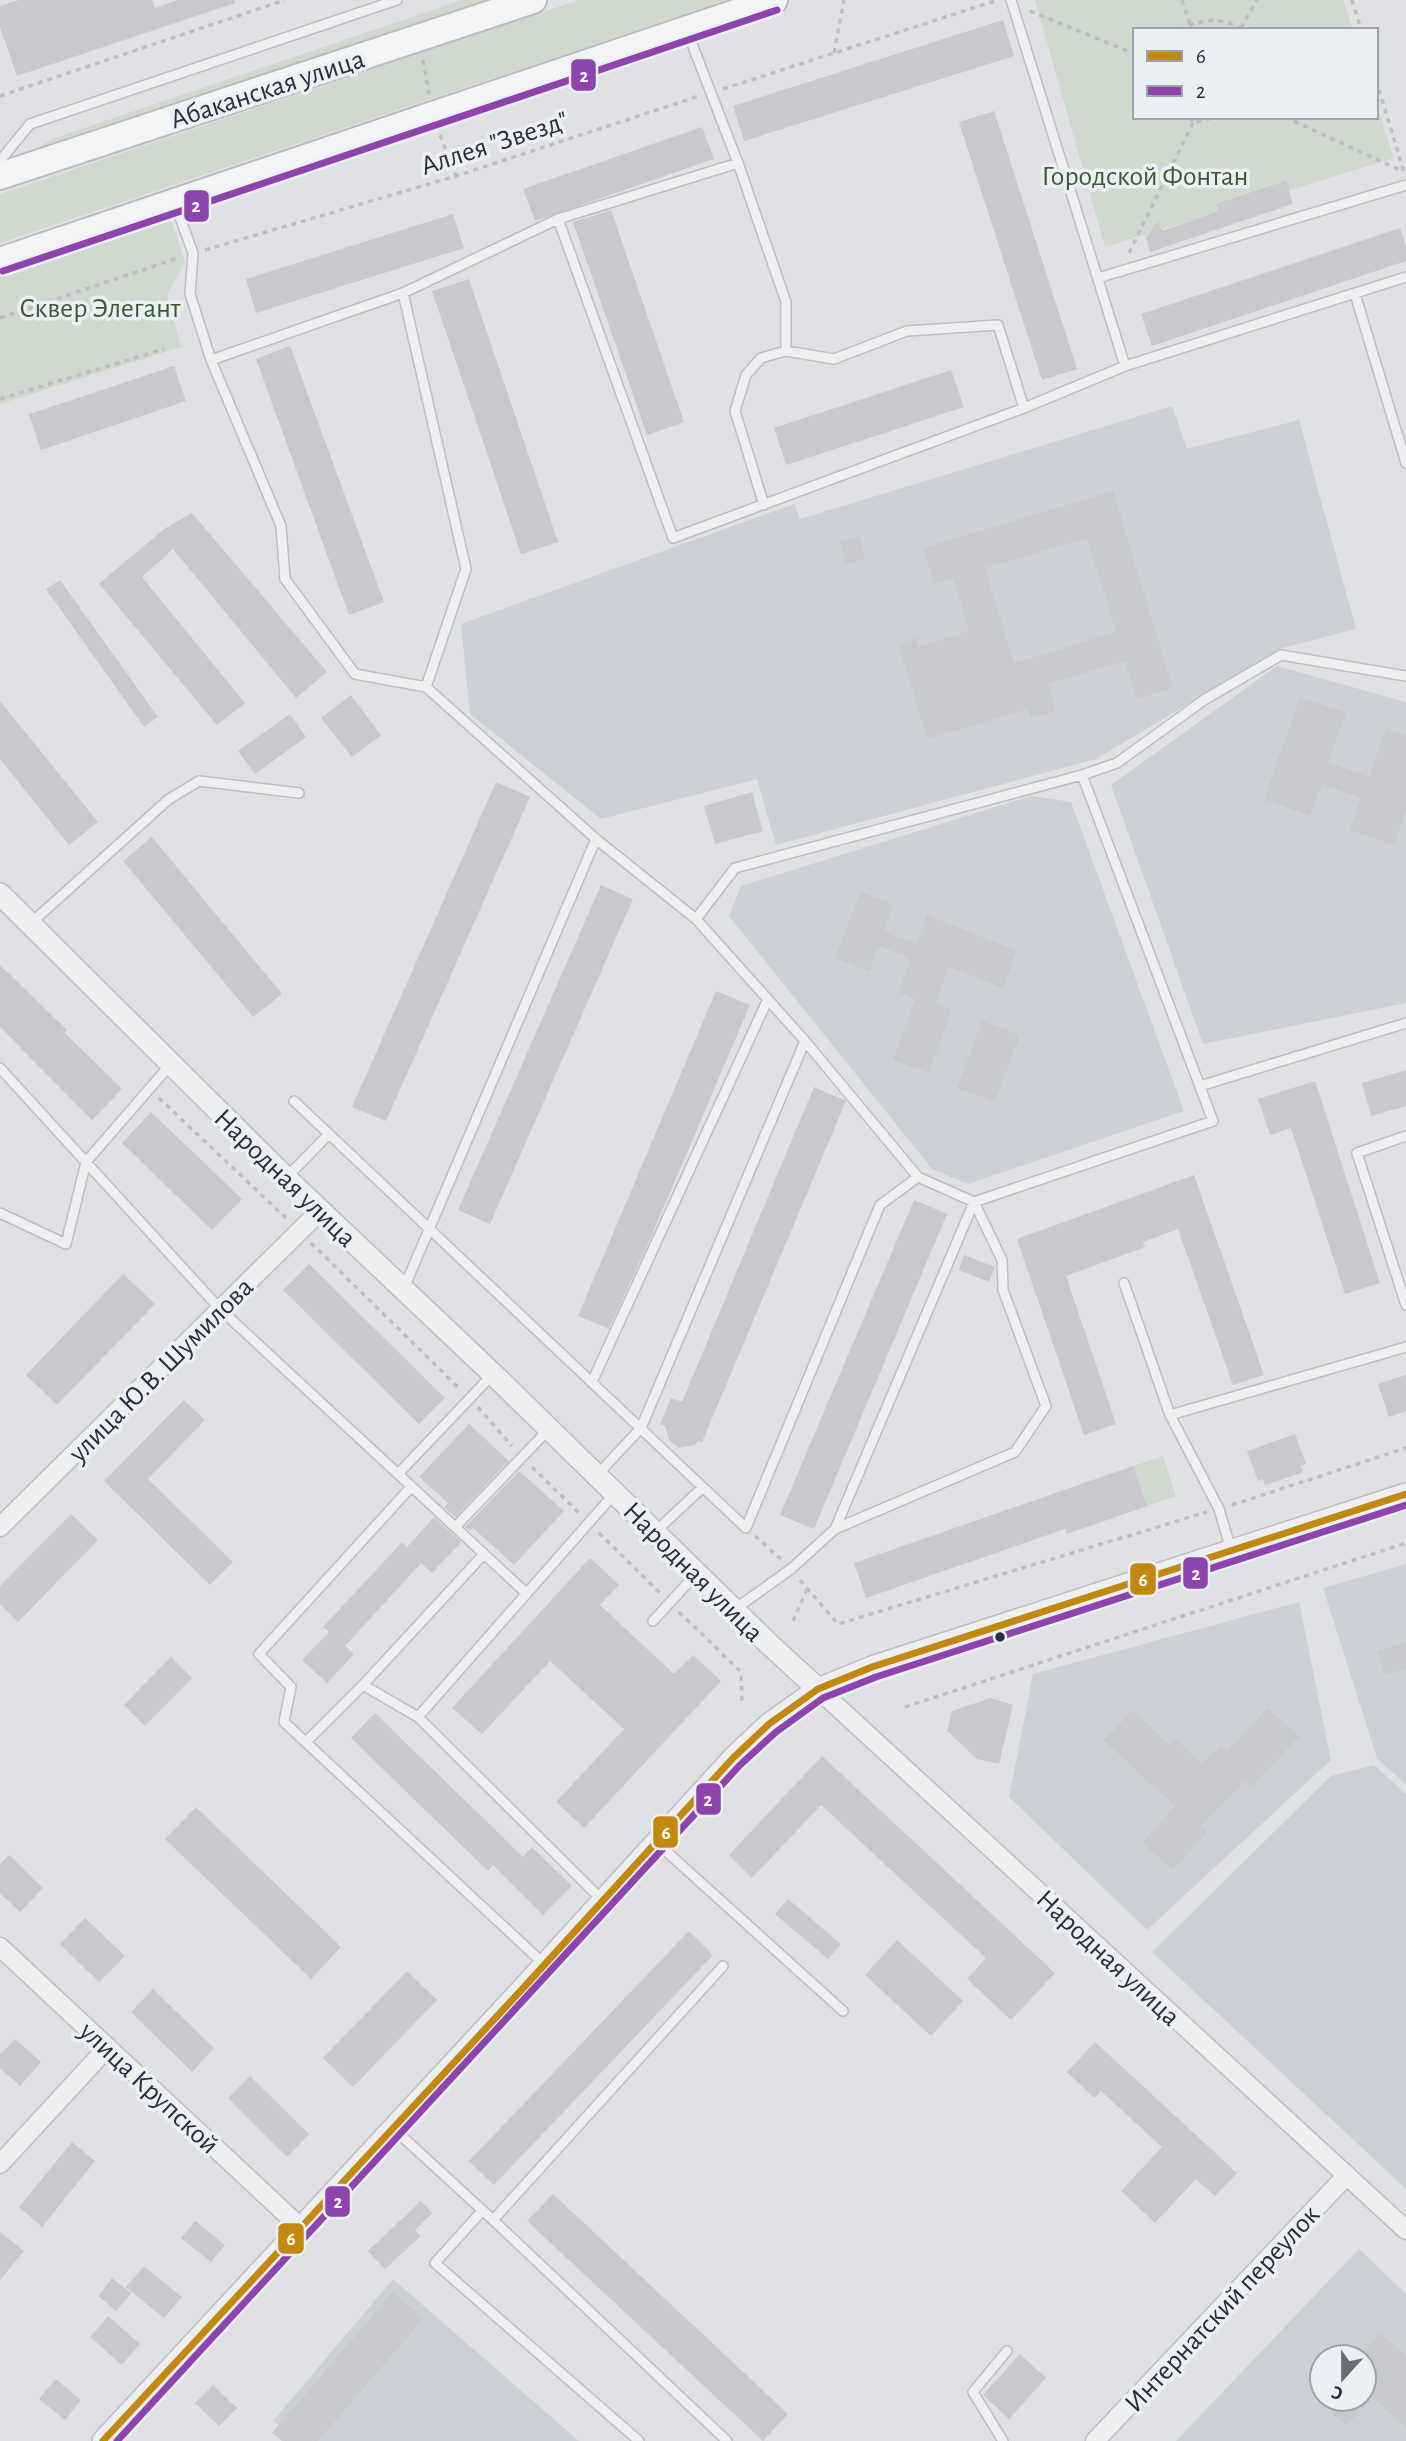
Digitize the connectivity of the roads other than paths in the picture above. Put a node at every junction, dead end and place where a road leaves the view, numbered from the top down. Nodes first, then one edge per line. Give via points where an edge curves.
1 (397, 0) edge
2 (533, 0) edge
3 (774, 0) edge
4 (1012, 2) edge
5 (687, 29) junction
6 (0, 161) edge
7 (738, 163) junction
8 (0, 176) edge
9 (1406, 185) edge
10 (175, 202) junction
11 (558, 219) junction
12 (0, 261) edge
13 (1406, 277) edge
14 (1098, 278) junction
15 (403, 293) junction
16 (1355, 295) junction
17 (786, 351) junction
18 (211, 360) junction
19 (1125, 366) junction
20 (1024, 408) junction
21 (1406, 463) edge
22 (764, 505) junction
23 (1406, 676) edge
24 (426, 687) junction
25 (1082, 775) junction
26 (299, 793) dead end
27 (596, 839) junction
28 (0, 894) edge
29 (696, 919) junction
30 (30, 923) junction
31 (768, 999) junction
32 (1406, 1023) edge
33 (805, 1041) junction
34 (171, 1064) junction
35 (0, 1068) edge
36 (1200, 1086) junction
37 (294, 1101) dead end
38 (329, 1134) junction
39 (1406, 1136) edge
40 (86, 1161) junction
41 (918, 1177) junction
42 (286, 1178) junction
43 (974, 1202) junction
44 (320, 1211) junction
45 (0, 1213) edge
46 (430, 1229) junction
47 (1124, 1283) dead end
48 (403, 1290) junction
49 (1406, 1305) edge
50 (221, 1310) junction
51 (1406, 1347) edge
52 (493, 1374) junction
53 (592, 1382) junction
54 (1170, 1415) junction
55 (641, 1428) junction
56 (549, 1429) junction
57 (398, 1475) junction
58 (597, 1475) junction
59 (411, 1487) junction
60 (702, 1488) junction
61 (615, 1493) junction
62 (1406, 1494) edge
63 (0, 1527) edge
64 (455, 1528) junction
65 (835, 1530) junction
66 (656, 1532) junction
67 (1231, 1552) junction
68 (484, 1554) junction
69 (697, 1573) junction
70 (526, 1594) junction
71 (735, 1609) junction
72 (653, 1620) dead end
73 (363, 1685) junction
74 (818, 1689) junction
75 (418, 1717) junction
76 (306, 1742) junction
77 (655, 1842) junction
78 (603, 1900) junction
79 (0, 1947) edge
80 (544, 1965) junction
81 (723, 1966) dead end
82 (843, 2011) dead end
83 (107, 2048) junction
84 (393, 2128) junction
85 (0, 2164) edge
86 (1347, 2175) junction
87 (482, 2211) junction
88 (493, 2220) junction
89 (300, 2227) junction
90 (1406, 2230) edge
91 (1007, 2351) dead end
92 (103, 2441) edge
93 (639, 2441) edge
94 (727, 2441) edge
95 (1003, 2441) edge
96 (1095, 2441) edge

1 - 6 lane via 30,124
2 - 8 main road, Абаканская улица
3 - 5 main road
4 - 14 lane
5 - 7 lane
5 - 10 main road
7 - 11 lane
7 - 17 lane via 786,302
9 - 14 lane
10 - 12 main road
10 - 18 lane via 193,253 190,294
11 - 15 lane
11 - 22 lane via 673,538
13 - 16 lane
14 - 19 lane
15 - 18 lane
15 - 24 lane via 466,569
16 - 19 lane
16 - 21 lane
17 - 20 lane via 834,359 907,331 998,325
17 - 22 lane via 761,358 746,375 735,411
18 - 24 lane via 281,526 285,579 355,674
19 - 20 lane
20 - 22 lane
23 - 25 lane via 1281,655 1204,699 1117,763
24 - 27 lane
25 - 29 lane via 735,867
25 - 36 lane
26 - 30 lane via 199,781 169,799
27 - 29 lane
27 - 46 lane
28 - 30 street, Народная улица
29 - 31 lane
30 - 34 street, Народная улица
31 - 33 lane
31 - 53 lane
32 - 36 lane
33 - 41 lane
33 - 55 lane
34 - 40 lane
34 - 42 street, Народная улица
35 - 40 lane
36 - 43 lane via 1213,1122
37 - 38 lane
38 - 42 lane
38 - 46 lane
39 - 49 lane via 1357,1153
40 - 45 lane via 66,1244
40 - 50 lane
41 - 43 lane
41 - 60 lane via 880,1205 746,1528
42 - 44 street, Народная улица
43 - 65 lane
43 - 65 lane via 1002,1260 1003,1290 1046,1406 1015,1452
44 - 48 street, Народная улица
44 - 50 street, улица Ю.В. Шумилова
46 - 48 lane
46 - 53 lane
47 - 54 lane
48 - 52 street, Народная улица
50 - 57 lane
50 - 63 street, улица Ю.В. Шумилова
51 - 54 lane
52 - 56 street, Народная улица
52 - 57 lane
53 - 55 lane
54 - 67 lane via 1219,1509
55 - 58 lane
55 - 60 lane
56 - 58 street, Народная улица
56 - 64 lane
57 - 59 lane
58 - 61 street, Народная улица
59 - 64 lane
59 - 76 lane via 259,1654 291,1686 284,1722
60 - 66 lane
61 - 66 street, Народная улица
61 - 70 lane
62 - 67 street
64 - 68 lane
65 - 71 lane
66 - 69 street, Народная улица
67 - 74 street via 872,1667
68 - 70 lane
68 - 73 lane
69 - 71 street, Народная улица
69 - 72 lane
70 - 75 lane
71 - 74 street, Народная улица
73 - 75 lane
73 - 76 lane
74 - 77 street via 769,1724
74 - 86 street, Народная улица
75 - 78 lane
76 - 80 lane
77 - 78 street
77 - 82 lane
78 - 80 street
79 - 83 street, улица Крупской
80 - 84 street
81 - 88 lane
83 - 85 street
83 - 89 street, улица Крупской
84 - 87 lane
84 - 89 street
86 - 90 street, Народная улица
86 - 96 street, Интернатский переулок
87 - 88 lane
87 - 93 lane via 435,2263
88 - 94 lane
89 - 92 street
91 - 95 lane via 973,2392

